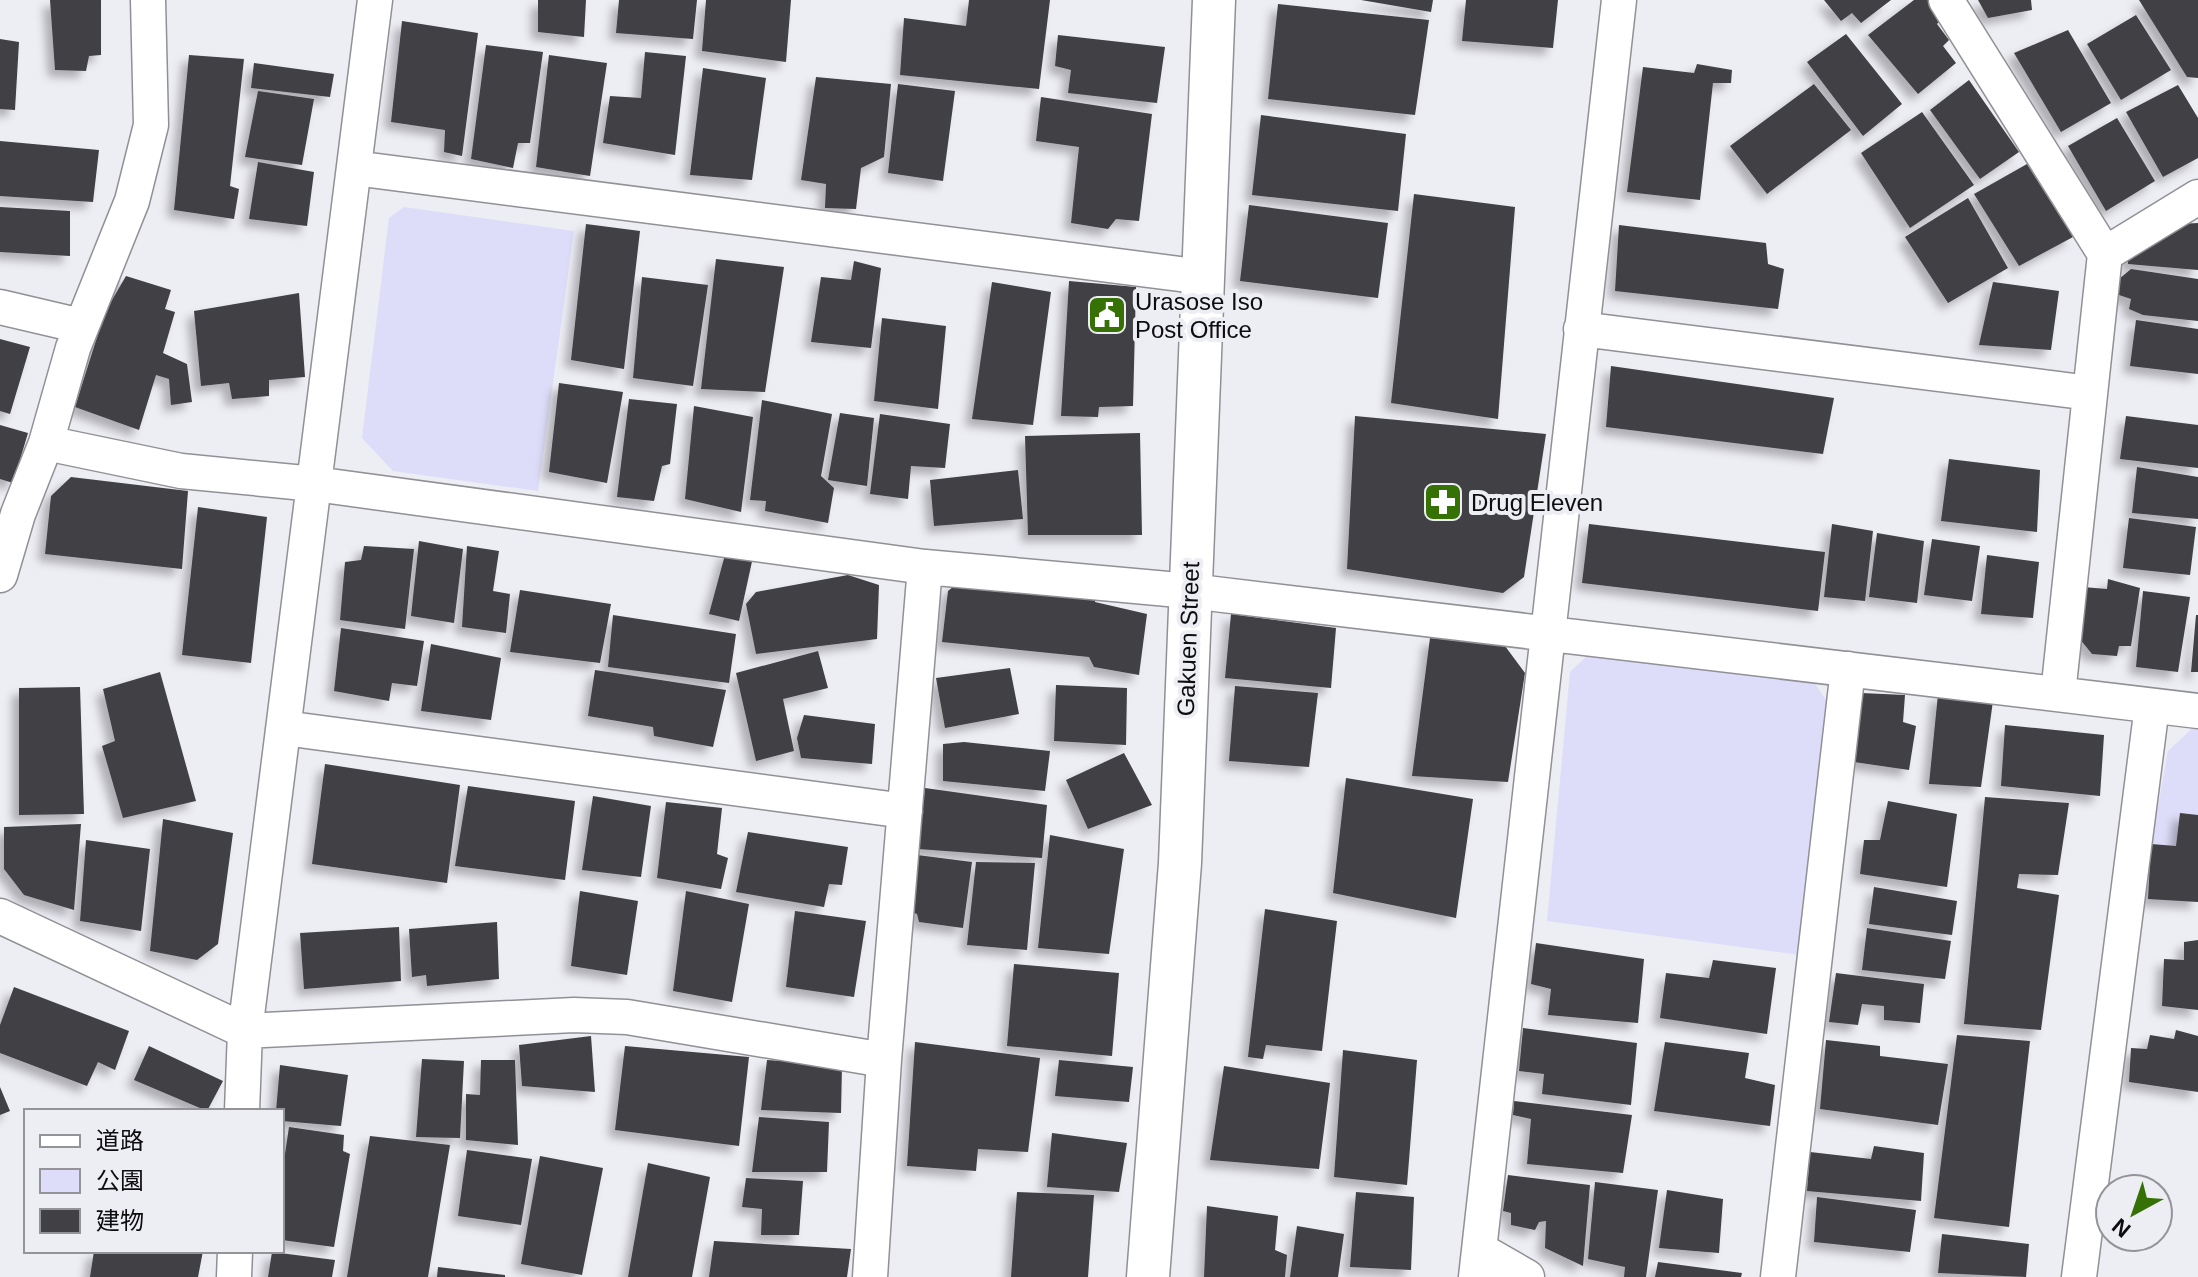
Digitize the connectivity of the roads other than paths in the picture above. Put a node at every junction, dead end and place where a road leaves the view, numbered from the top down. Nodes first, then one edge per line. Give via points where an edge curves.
1 (148, 0) edge
2 (375, 0) edge
3 (1214, 0) edge
4 (1619, 0) edge
5 (1946, 0) edge
6 (354, 168) junction
7 (2198, 197) edge
8 (2105, 254) junction
9 (1203, 277) junction
10 (0, 307) edge
11 (81, 326) junction
12 (1581, 329) junction
13 (2090, 393) junction
14 (46, 443) junction
15 (315, 484) junction
16 (925, 567) junction
17 (0, 575) edge
18 (1190, 591) junction
19 (1547, 632) junction
20 (1848, 669) junction
21 (2058, 694) junction
22 (2152, 706) junction
23 (2198, 711) edge
24 (284, 728) junction
25 (905, 811) junction
26 (0, 916) edge
27 (245, 1031) junction
28 (884, 1060) junction
29 (242, 1109) edge
30 (235, 1253) edge
31 (1478, 1263) edge
32 (234, 1277) edge
33 (870, 1277) edge
34 (1148, 1277) edge
35 (1527, 1277) edge
36 (1778, 1277) edge
37 (2079, 1277) edge

1 - 11 street via 151,125 132,201
2 - 6 street
3 - 9 street, Gakuen Street
4 - 12 street
5 - 8 street
6 - 9 street
6 - 15 street
7 - 8 street
8 - 13 street
9 - 18 street, Gakuen Street
10 - 11 street
11 - 14 street
12 - 13 street
12 - 19 street
13 - 21 street
14 - 15 street via 181,471
14 - 17 street
15 - 16 street
15 - 24 street
16 - 18 street
16 - 25 street
18 - 19 street
18 - 34 street, Gakuen Street via 1180,863
19 - 20 street
19 - 31 street
20 - 21 street
20 - 36 street
21 - 22 street
22 - 23 street
22 - 37 street
24 - 25 street
24 - 27 street
25 - 28 street
26 - 27 street
27 - 28 street via 574,1015
27 - 29 street
28 - 33 street
30 - 32 street
31 - 35 street

